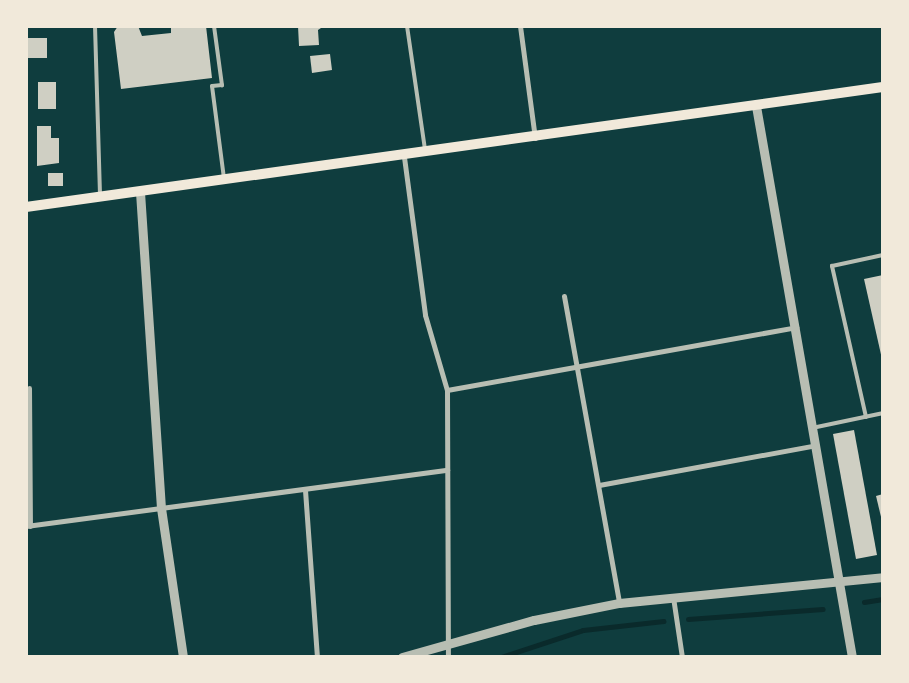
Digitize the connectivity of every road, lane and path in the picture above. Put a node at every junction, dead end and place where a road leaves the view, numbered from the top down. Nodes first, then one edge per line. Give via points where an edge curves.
1 (96, 26) edge
2 (214, 26) edge
3 (407, 26) edge
4 (520, 26) edge
5 (883, 87) edge
6 (756, 106) junction
7 (535, 138) junction
8 (426, 154) junction
9 (404, 157) junction
10 (224, 180) junction
11 (140, 192) junction
12 (100, 197) junction
13 (26, 207) edge
14 (883, 255) edge
15 (564, 296) dead end
16 (797, 327) junction
17 (575, 366) junction
18 (29, 388) dead end
19 (447, 390) junction
20 (883, 413) edge
21 (866, 417) junction
22 (812, 428) junction
23 (816, 445) junction
24 (447, 470) junction
25 (599, 485) junction
26 (305, 490) junction
27 (161, 508) junction
28 (28, 526) edge
29 (883, 576) edge
30 (840, 583) junction
31 (673, 597) junction
32 (619, 603) junction
33 (447, 646) junction
34 (183, 657) edge
35 (317, 657) edge
36 (402, 657) edge
37 (448, 657) edge
38 (682, 657) edge
39 (852, 657) edge

1 - 12 lane
2 - 10 lane via 222,85 212,86
3 - 8 lane
4 - 7 street
5 - 6 main road
6 - 7 main road
6 - 16 street
7 - 8 main road
8 - 9 main road
9 - 10 main road
9 - 19 street via 425,315
10 - 11 main road
11 - 12 main road
11 - 27 street
12 - 13 main road
14 - 21 lane via 832,266
15 - 17 street
16 - 17 street
16 - 22 street
17 - 19 street
17 - 25 street
18 - 28 street
19 - 24 street
20 - 21 lane
21 - 22 lane
22 - 23 street
23 - 25 street
23 - 30 street
24 - 26 street
24 - 33 street
25 - 32 street
26 - 27 street
26 - 35 street
27 - 28 street
27 - 34 street
29 - 30 street
30 - 31 street
30 - 39 street
31 - 32 street
31 - 38 street
32 - 33 street via 534,620
33 - 36 street
33 - 37 street

